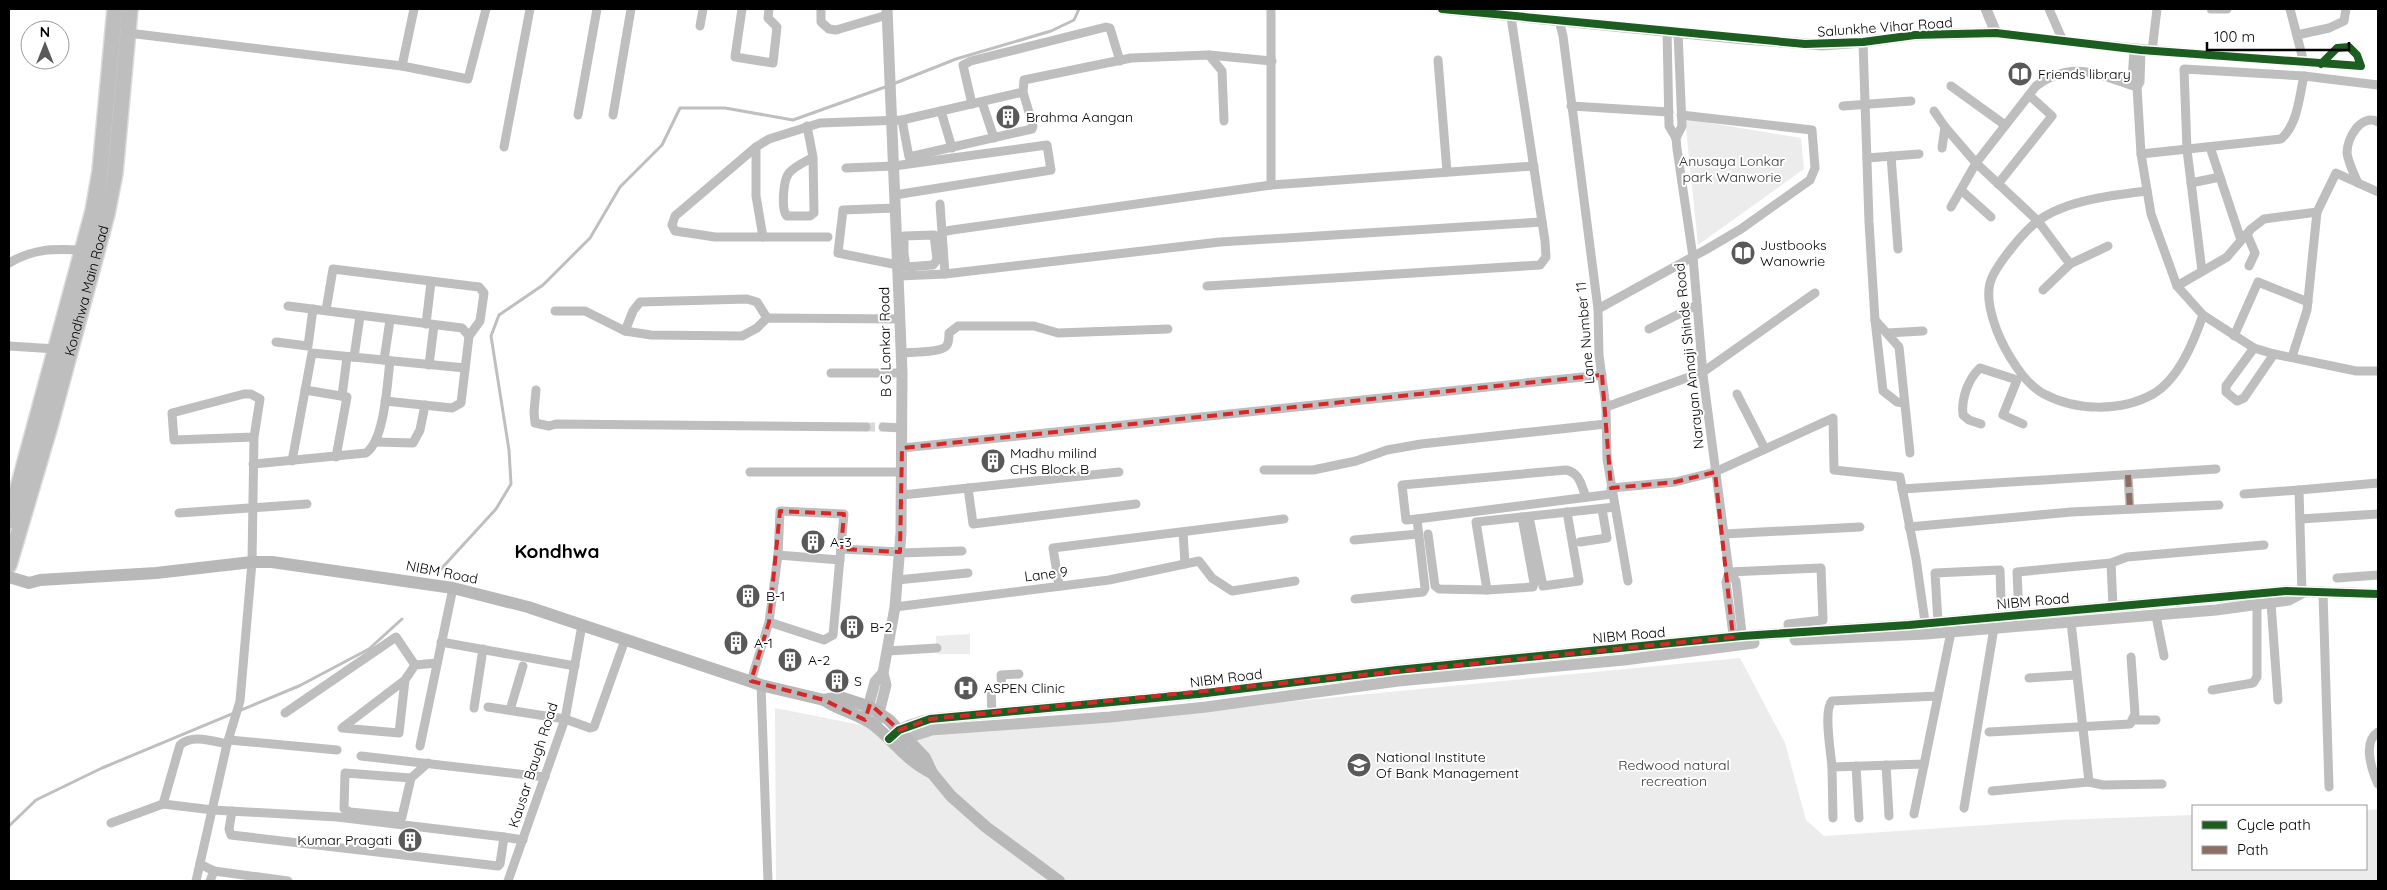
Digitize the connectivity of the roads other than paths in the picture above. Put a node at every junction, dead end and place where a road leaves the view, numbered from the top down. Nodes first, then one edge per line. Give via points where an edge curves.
1 (115, 9) edge
2 (130, 9) edge
3 (414, 9) edge
4 (486, 9) edge
5 (530, 9) edge
6 (597, 9) edge
7 (631, 9) edge
8 (703, 9) edge
9 (742, 9) edge
10 (769, 9) edge
11 (821, 9) edge
12 (1271, 9) edge
13 (1442, 9) edge
14 (1986, 9) edge
15 (2049, 9) edge
16 (2157, 9) edge
17 (2212, 9) edge
18 (2227, 9) edge
19 (2290, 9) edge
20 (2346, 9) edge
21 (887, 12) edge
22 (1552, 16) edge
23 (1510, 17) junction
24 (700, 26) dead end
25 (1673, 32) junction
26 (128, 33) junction
27 (1996, 33) junction
28 (2297, 35) junction
29 (2063, 41) junction
30 (1863, 42) junction
31 (2137, 49) junction
32 (2152, 51) junction
33 (1209, 55) junction
34 (1438, 60) dead end
35 (1120, 61) junction
36 (1272, 61) junction
37 (2304, 63) junction
38 (2321, 64) junction
39 (402, 66) junction
40 (2304, 76) junction
41 (2378, 85) edge
42 (1951, 86) dead end
43 (2137, 87) junction
44 (1023, 92) junction
45 (2029, 95) junction
46 (1911, 101) dead end
47 (982, 102) junction
48 (972, 104) junction
49 (1866, 104) junction
50 (1572, 106) junction
51 (1843, 106) dead end
52 (941, 111) junction
53 (1934, 111) dead end
54 (1669, 112) junction
55 (578, 115) dead end
56 (613, 115) dead end
57 (1681, 115) junction
58 (897, 121) junction
59 (1224, 121) dead end
60 (2378, 122) edge
61 (2005, 125) junction
62 (808, 126) junction
63 (1945, 127) junction
64 (994, 138) junction
65 (1676, 138) junction
66 (756, 146) junction
67 (504, 147) dead end
68 (2210, 147) junction
69 (952, 148) junction
70 (1942, 148) dead end
71 (2187, 150) junction
72 (1918, 154) dead end
73 (2141, 154) junction
74 (1891, 156) junction
75 (813, 157) junction
76 (1867, 158) junction
77 (1976, 163) junction
78 (894, 166) junction
79 (1534, 166) junction
80 (846, 168) dead end
81 (1447, 172) junction
82 (2220, 177) junction
83 (2191, 183) junction
84 (2358, 183) junction
85 (1998, 184) junction
86 (1271, 185) junction
87 (1961, 190) junction
88 (2147, 191) junction
89 (2378, 192) edge
90 (895, 195) junction
91 (940, 204) dead end
92 (1951, 207) dead end
93 (896, 208) junction
94 (2317, 212) junction
95 (1991, 218) dead end
96 (2038, 221) junction
97 (1542, 222) junction
98 (942, 232) junction
99 (828, 237) dead end
100 (2244, 237) junction
101 (763, 238) junction
102 (2108, 246) dead end
103 (1898, 249) dead end
104 (82, 250) junction
105 (940, 252) junction
106 (1694, 257) junction
107 (900, 262) junction
108 (9, 263) edge
109 (2070, 264) junction
110 (2249, 266) dead end
111 (2202, 271) junction
112 (945, 274) junction
113 (431, 282) junction
114 (1207, 286) dead end
115 (2177, 286) junction
116 (2043, 290) dead end
117 (1815, 293) dead end
118 (2308, 302) junction
119 (1697, 305) junction
120 (288, 306) dead end
121 (312, 309) junction
122 (1598, 309) junction
123 (326, 310) junction
124 (555, 311) dead end
125 (2203, 315) junction
126 (360, 316) junction
127 (768, 318) junction
128 (900, 319) junction
129 (390, 320) junction
130 (1875, 320) junction
131 (430, 325) junction
132 (1168, 329) dead end
133 (1649, 329) dead end
134 (625, 330) junction
135 (1923, 330) dead end
136 (1887, 333) junction
137 (469, 336) junction
138 (2234, 336) junction
139 (276, 342) dead end
140 (9, 346) edge
141 (2254, 348) junction
142 (56, 349) junction
143 (310, 350) junction
144 (901, 353) junction
145 (2274, 354) junction
146 (351, 357) junction
147 (2292, 357) junction
148 (387, 360) junction
149 (429, 364) junction
150 (465, 368) junction
151 (2018, 368) junction
152 (2378, 371) edge
153 (1703, 372) junction
154 (831, 373) dead end
155 (901, 373) junction
156 (1602, 375) junction
157 (2013, 379) junction
158 (305, 390) junction
159 (536, 390) dead end
160 (1737, 394) dead end
161 (342, 396) junction
162 (385, 401) junction
163 (1904, 403) junction
164 (425, 405) junction
165 (1606, 407) junction
166 (1606, 424) junction
167 (1981, 424) dead end
168 (2023, 424) dead end
169 (866, 427) tunnel mouth
170 (883, 428) tunnel mouth
171 (902, 428) junction
172 (254, 437) junction
173 (376, 442) junction
174 (902, 448) junction
175 (1765, 449) junction
176 (1910, 453) dead end
177 (336, 457) junction
178 (292, 461) junction
179 (253, 464) junction
180 (2216, 469) dead end
181 (1264, 470) dead end
182 (750, 472) dead end
183 (902, 472) junction
184 (1119, 472) dead end
185 (1715, 472) junction
186 (2128, 475) junction
187 (2378, 483) edge
188 (968, 488) junction
189 (1902, 489) junction
190 (2299, 490) junction
191 (1612, 491) junction
192 (2244, 494) dead end
193 (902, 495) junction
194 (1586, 497) junction
195 (307, 504) dead end
196 (1136, 504) dead end
197 (2219, 504) dead end
198 (1615, 507) junction
199 (252, 508) junction
200 (1602, 509) junction
201 (2130, 509) junction
202 (1567, 512) junction
203 (179, 513) dead end
204 (2378, 514) edge
205 (1525, 517) junction
206 (1284, 519) dead end
207 (1416, 519) junction
208 (2300, 519) junction
209 (9, 521) edge
210 (1860, 527) dead end
211 (1909, 527) junction
212 (1183, 532) junction
213 (1423, 534) junction
214 (1724, 534) junction
215 (1354, 540) dead end
216 (1580, 542) dead end
217 (2264, 545) dead end
218 (841, 549) junction
219 (962, 551) dead end
220 (900, 552) junction
221 (778, 555) junction
222 (840, 560) junction
223 (252, 562) junction
224 (2111, 563) junction
225 (1186, 564) junction
226 (9, 566) edge
227 (1729, 572) junction
228 (968, 574) dead end
229 (2378, 575) edge
230 (9, 577) edge
231 (2337, 578) dead end
232 (40, 580) junction
233 (897, 580) junction
234 (1628, 580) dead end
235 (1295, 581) dead end
236 (1059, 586) junction
237 (453, 588) junction
238 (1487, 590) junction
239 (2302, 593) junction
240 (2322, 594) junction
241 (2378, 594) edge
242 (1355, 599) dead end
243 (2001, 599) dead end
244 (2271, 603) junction
245 (2257, 604) junction
246 (895, 607) junction
247 (2114, 607) junction
248 (2019, 615) junction
249 (2156, 616) junction
250 (769, 622) junction
251 (1938, 622) junction
252 (2071, 622) junction
253 (582, 625) junction
254 (1994, 628) junction
255 (1926, 629) junction
256 (1951, 632) junction
257 (1789, 633) junction
258 (625, 640) junction
259 (1738, 641) junction
260 (442, 642) junction
261 (937, 648) dead end
262 (483, 649) junction
263 (888, 651) junction
264 (2164, 656) dead end
265 (2131, 657) dead end
266 (437, 663) junction
267 (414, 665) junction
268 (524, 666) dead end
269 (575, 666) junction
270 (1019, 674) dead end
271 (2076, 675) junction
272 (2029, 678) dead end
273 (405, 680) junction
274 (756, 683) junction
275 (2212, 690) dead end
276 (1938, 696) junction
277 (824, 700) junction
278 (2278, 700) dead end
279 (488, 707) dead end
280 (474, 708) dead end
281 (874, 709) junction
282 (510, 710) junction
283 (285, 713) dead end
284 (992, 713) junction
285 (565, 719) junction
286 (2134, 720) junction
287 (2156, 720) dead end
288 (871, 723) junction
289 (931, 725) junction
290 (2082, 727) junction
291 (1989, 732) dead end
292 (2378, 732) edge
293 (898, 739) junction
294 (228, 742) junction
295 (420, 746) dead end
296 (337, 750) dead end
297 (361, 756) dead end
298 (428, 763) junction
299 (1924, 764) junction
300 (1886, 765) junction
301 (1856, 766) junction
302 (1832, 767) junction
303 (545, 777) junction
304 (411, 778) junction
305 (2089, 782) junction
306 (2162, 784) dead end
307 (2378, 784) edge
308 (2329, 787) dead end
309 (1992, 791) dead end
310 (163, 804) junction
311 (1964, 808) dead end
312 (212, 810) junction
313 (232, 812) junction
314 (1914, 814) dead end
315 (1889, 816) dead end
316 (1833, 818) dead end
317 (1859, 818) dead end
318 (111, 823) dead end
319 (504, 837) junction
320 (523, 840) junction
321 (200, 864) junction
322 (214, 871) junction
323 (196, 881) edge
324 (210, 881) edge
325 (288, 881) edge
326 (508, 881) edge
327 (768, 881) edge
328 (1059, 881) edge

1 - 104 main road, Kondhwa Main Road via 100,171
2 - 26 main road, Kondhwa Main Road
3 - 39 street
4 - 39 street via 468,79
5 - 67 street
6 - 55 street
7 - 56 street
8 - 24 street
9 - 10 street via 735,57 773,64 777,26 768,18
11 - 21 street via 821,22 836,30
12 - 36 street
13 - 23 street, Salunkhe Vihar Road
14 - 27 street
15 - 29 street
16 - 32 street
17 - 18 street
19 - 28 street
20 - 28 street via 2344,21 2330,28
21 - 58 street, B G Lonkar Road via 890,92
22 - 23 street, Salunkhe Vihar Road
22 - 25 street, Salunkhe Vihar Road
22 - 50 street, Lane Number 11 via 1563,36
23 - 79 street
25 - 30 street, Salunkhe Vihar Road via 1805,44
25 - 54 street, Narayan Annaji Shinde Road
25 - 57 street, Narayan Annaji Shinde Road
26 - 39 street
26 - 226 main road, Kondhwa Main Road via 115,173 107,214
27 - 29 street, Salunkhe Vihar Road
27 - 30 street, Salunkhe Vihar Road via 1915,35
28 - 37 street
29 - 31 street, Salunkhe Vihar Road
30 - 49 street
31 - 32 street, Salunkhe Vihar Road
31 - 43 street via 2132,80
32 - 37 street, Salunkhe Vihar Road
33 - 35 street
33 - 36 street
33 - 59 street via 1222,71
34 - 81 street
35 - 44 street via 1024,80
35 - 48 street via 1110,28 1106,27 971,61 963,65
36 - 86 street
37 - 38 street, Salunkhe Vihar Road
38 - 38 street, Salunkhe Vihar Road via 2337,48 2349,47 2361,66
40 - 41 street
40 - 68 street via 2293,123 2281,139
40 - 71 street via 2184,69
42 - 61 street
43 - 45 street via 2074,70 2049,76
43 - 73 street
44 - 47 street
44 - 64 street via 1033,128
45 - 61 street
45 - 85 street via 2052,116
46 - 49 street
47 - 48 street
47 - 64 street
48 - 52 street
49 - 51 street
49 - 76 street
50 - 54 street
50 - 122 street, Lane Number 11
52 - 58 street
52 - 69 street
53 - 63 street
54 - 65 street, Narayan Annaji Shinde Road via 1669,126
57 - 65 street, Narayan Annaji Shinde Road via 1682,126
57 - 106 street via 1812,130 1815,168 1810,180 1741,229
58 - 62 street
58 - 69 street via 908,157
58 - 78 street, B G Lonkar Road
60 - 84 street via 2368,120 2359,124 2348,145 2347,155
61 - 77 street
62 - 66 street
62 - 75 street
63 - 70 street
63 - 77 street
64 - 69 street
65 - 106 street, Narayan Annaji Shinde Road
66 - 101 street via 757,203
66 - 101 street via 684,206 672,225 675,231 685,233
68 - 71 street
68 - 82 street
71 - 73 street
71 - 83 street
72 - 74 street
73 - 88 street
74 - 76 street
74 - 103 street
75 - 75 street via 814,213 810,216 788,216 784,210 785,177
76 - 130 street
77 - 85 street
77 - 87 street
78 - 80 street
78 - 90 street, B G Lonkar Road
78 - 90 street via 1047,145 1051,170
79 - 81 street
79 - 97 street
81 - 86 street
82 - 83 street
82 - 100 street
83 - 111 street
84 - 89 street
84 - 94 street via 2336,173
85 - 96 street
86 - 98 street
87 - 92 street
87 - 95 street
88 - 96 street via 2106,196 2062,209
88 - 115 street via 2151,214
90 - 93 street, B G Lonkar Road
91 - 98 street
93 - 107 street, B G Lonkar Road
93 - 107 street via 842,210 838,253
94 - 100 street via 2264,219
94 - 118 street
96 - 109 street
96 - 151 street via 2009,251 1990,283 1990,312 2004,349
97 - 112 street via 1220,242
97 - 114 street via 1546,257 1540,265
98 - 105 street
99 - 101 street
100 - 110 street via 2255,253
100 - 111 street via 2227,257
102 - 109 street
104 - 108 street via 48,249 26,253
104 - 142 main road, Kondhwa Main Road
105 - 107 street via 933,265 907,267
105 - 107 street via 934,235 904,236
105 - 112 street
106 - 119 street, Narayan Annaji Shinde Road
106 - 122 street
107 - 112 street
107 - 128 street, B G Lonkar Road
109 - 116 street
111 - 115 street
113 - 123 street via 333,269
113 - 131 street
113 - 137 street via 483,290 480,321
115 - 125 street
117 - 153 street
118 - 138 street via 2258,282
118 - 147 street
119 - 133 street
119 - 153 street, Narayan Annaji Shinde Road
120 - 121 street
121 - 123 street
121 - 143 street
122 - 156 street, Lane Number 11
123 - 126 street
124 - 134 street via 585,311
125 - 138 street
125 - 151 street via 2192,347 2175,373 2154,394 2119,406 2078,406 2043,394
126 - 129 street
126 - 146 street
127 - 128 street
127 - 134 street via 742,336 651,335
127 - 134 street via 757,302 747,299 640,302 632,311
128 - 144 street, B G Lonkar Road
129 - 131 street
129 - 148 street
130 - 136 street
130 - 163 street via 1883,391 1897,402
131 - 137 street via 462,328
131 - 149 street
132 - 144 street via 1058,333 1034,326 958,326 950,333 945,348
135 - 136 street
136 - 163 street via 1899,347
137 - 150 street
138 - 141 street
139 - 143 street
140 - 142 street
141 - 145 street
141 - 145 street via 2226,386 2226,392 2237,401 2244,398
142 - 209 main road, Kondhwa Main Road
143 - 146 street
143 - 158 street
144 - 155 street, B G Lonkar Road
145 - 147 street
146 - 148 street
146 - 161 street
147 - 152 street via 2356,371
148 - 149 street
148 - 162 street
149 - 150 street
150 - 164 street via 459,406
151 - 157 street
153 - 165 street
153 - 185 street, Narayan Annaji Shinde Road
154 - 155 street
155 - 171 street, B G Lonkar Road
156 - 165 street, Lane Number 11
156 - 174 street
157 - 167 street via 1980,368 1973,375 1962,404 1963,416
157 - 168 street via 2017,380 2003,416
158 - 161 street
158 - 178 street
159 - 169 street via 536,423 549,426
160 - 175 street
161 - 177 street via 348,397
162 - 164 street
162 - 173 street
163 - 176 street
164 - 173 street via 420,430 413,443
165 - 166 street, Lane Number 11
166 - 181 street via 1421,444 1314,470
166 - 191 street, Lane Number 11
170 - 171 street
171 - 174 street, B G Lonkar Road
172 - 172 street via 260,399 251,394 172,413 174,440
172 - 179 street
173 - 177 street via 366,453
174 - 183 street, B G Lonkar Road
175 - 185 street
175 - 189 street via 1833,418 1834,470 1900,477
177 - 178 street
178 - 179 street
179 - 199 street
180 - 186 street
182 - 183 street
183 - 193 street, B G Lonkar Road
184 - 188 street
185 - 191 street via 1675,482
185 - 214 street, Narayan Annaji Shinde Road
186 - 189 street
186 - 201 street
187 - 190 street
188 - 193 street
188 - 196 street via 973,524
189 - 211 street
190 - 192 street
190 - 208 street
191 - 194 street
191 - 198 street, Lane Number 11
193 - 220 street, B G Lonkar Road
194 - 207 street
194 - 207 street via 1578,477 1566,470 1402,486 1406,520
195 - 199 street
197 - 201 street
198 - 200 street
198 - 234 street, Lane Number 11
199 - 203 street
199 - 223 street
200 - 202 street
200 - 216 street via 1607,538
201 - 211 street
202 - 205 street
202 - 205 street via 1579,581 1543,586
204 - 208 street
205 - 238 street via 1533,587
205 - 238 street via 1476,522
206 - 212 street
207 - 213 street
208 - 239 street
210 - 214 street
211 - 255 street
212 - 225 street
212 - 236 street via 1053,548
213 - 215 street
213 - 238 street via 1435,586 1439,589
213 - 242 street via 1423,592
214 - 227 street, Narayan Annaji Shinde Road
217 - 224 street via 2127,557
218 - 220 street
218 - 221 street via 844,514 780,512
218 - 222 street
219 - 220 street
220 - 233 street, B G Lonkar Road
221 - 222 street
221 - 250 street
222 - 250 street via 833,635 824,640
223 - 232 main road, NIBM Road via 156,573
223 - 237 main road, NIBM Road via 345,571
223 - 294 street via 240,701
224 - 247 street
224 - 248 street via 2017,572
225 - 235 street, Lane 9 via 1199,561 1212,578 1232,591
225 - 236 street, Lane 9 via 1109,580
226 - 232 main road
227 - 257 street via 1821,568 1823,620 1788,624
227 - 259 street, Narayan Annaji Shinde Road via 1726,582
228 - 233 street
229 - 231 street
230 - 232 main road, NIBM Road via 29,583
233 - 246 street, B G Lonkar Road
236 - 246 street, Lane 9
237 - 253 main road, NIBM Road
237 - 260 street
239 - 240 street, NIBM Road
239 - 244 street, NIBM Road via 2289,600
239 - 247 street, NIBM Road via 2286,591
240 - 241 street, NIBM Road
240 - 308 street
243 - 251 street via 2000,570 1935,573
244 - 245 street, NIBM Road
244 - 278 street
245 - 249 street, NIBM Road
245 - 275 street via 2257,677 2253,683
246 - 263 street, B G Lonkar Road
247 - 248 street, NIBM Road
248 - 251 street, NIBM Road
249 - 252 street, NIBM Road
249 - 264 street
250 - 274 street
251 - 255 street, NIBM Road
252 - 254 street, NIBM Road
252 - 271 street
253 - 258 main road, NIBM Road
253 - 269 street, Kausar Baugh Road
254 - 256 street, NIBM Road
254 - 311 street
255 - 256 street, NIBM Road
255 - 257 street, NIBM Road
255 - 259 street, NIBM Road
256 - 276 street
257 - 259 street, NIBM Road
258 - 274 main road, NIBM Road
258 - 285 street via 596,724 590,728
259 - 284 street, NIBM Road via 1397,670 1198,694
259 - 289 street, NIBM Road via 1624,660 1389,682 1110,717
260 - 262 street
260 - 266 street
261 - 263 street
262 - 269 street
262 - 280 street
263 - 281 street, B G Lonkar Road via 883,673 875,682
265 - 286 street
266 - 267 street
266 - 295 street
267 - 273 street
267 - 283 street via 396,637
268 - 282 street
269 - 285 street, Kausar Baugh Road
270 - 284 street via 1001,675 1002,689 991,690
271 - 272 street
271 - 290 street
273 - 273 street via 389,692 342,728 399,732
274 - 277 main road, NIBM Road
274 - 327 street
276 - 299 street
276 - 302 street via 1832,701 1828,714
277 - 281 main road, NIBM Road via 840,697
277 - 288 main road, NIBM Road
279 - 282 street
281 - 288 street, B G Lonkar Road
281 - 293 main road, NIBM Road
282 - 285 street
284 - 289 street, NIBM Road
285 - 303 street, Kausar Baugh Road
286 - 287 street
286 - 290 street via 2130,724
288 - 293 main road, NIBM Road
289 - 293 street, NIBM Road
290 - 291 street
290 - 305 street
292 - 307 street via 2370,746 2372,771
293 - 328 main road, NIBM Road via 916,766 932,773 951,796 986,827
294 - 296 street
294 - 310 street via 193,739 180,745
294 - 312 street
297 - 298 street
298 - 303 street
298 - 304 street
299 - 300 street
299 - 314 street
300 - 301 street
300 - 315 street
301 - 302 street
301 - 317 street
302 - 316 street
303 - 320 street, Kausar Baugh Road
304 - 304 street via 402,817 344,809 345,772
305 - 306 street via 2103,785
305 - 309 street
310 - 312 street
310 - 318 street
312 - 313 street
312 - 321 street
313 - 319 street via 337,817
313 - 319 street via 231,835 498,866
319 - 320 street
320 - 326 street, Kausar Baugh Road
321 - 322 street
321 - 323 street
322 - 324 street
322 - 325 street

